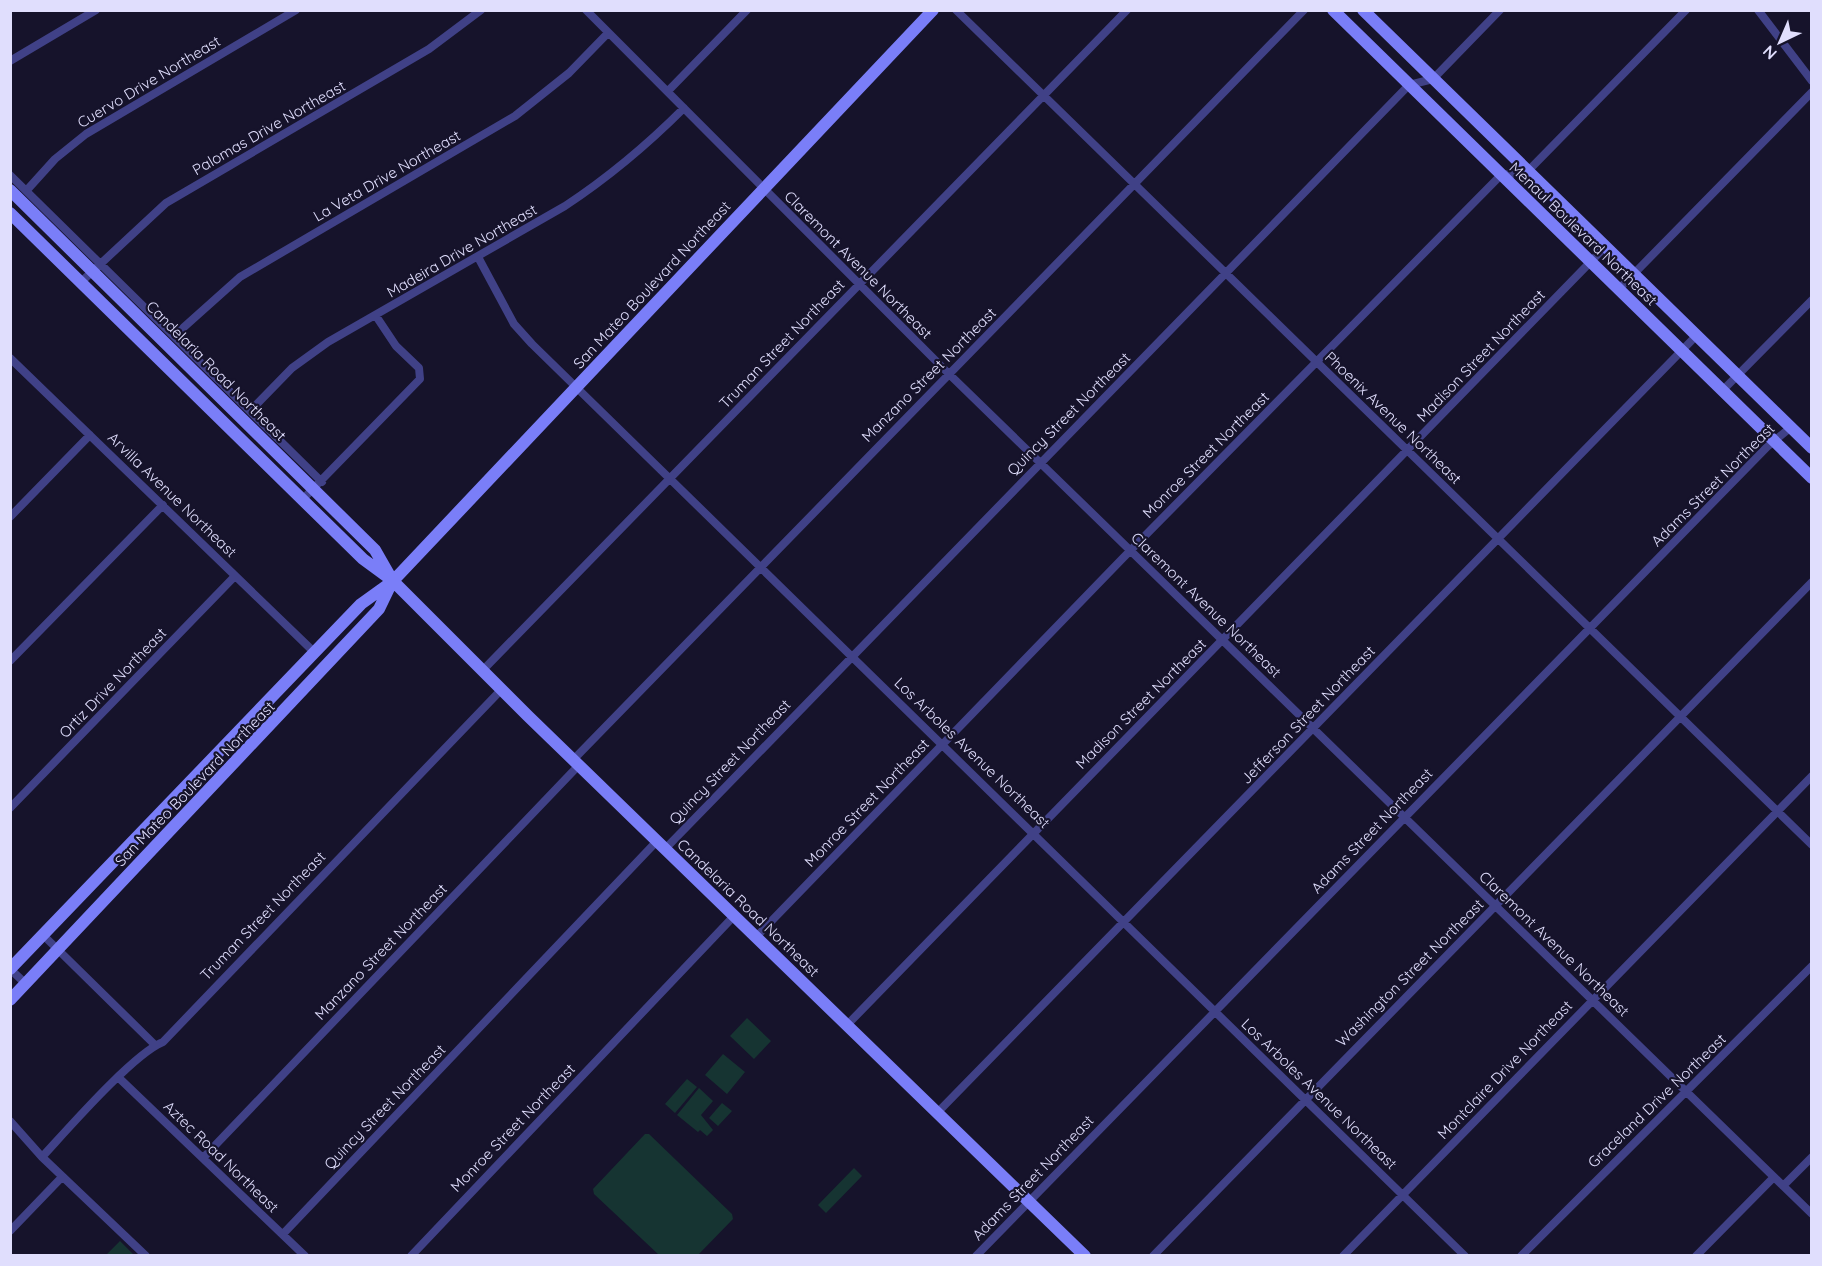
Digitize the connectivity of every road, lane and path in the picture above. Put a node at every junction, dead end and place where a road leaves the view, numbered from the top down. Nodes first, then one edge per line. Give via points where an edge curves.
1 (96, 10) edge
2 (296, 10) edge
3 (481, 10) edge
4 (586, 10) edge
5 (747, 10) edge
6 (933, 10) edge
7 (956, 10) edge
8 (1127, 10) edge
9 (1304, 10) edge
10 (1333, 10) edge
11 (1363, 10) edge
12 (1500, 10) edge
13 (1686, 10) edge
14 (1758, 10) edge
15 (608, 33) junction
16 (10, 62) edge
17 (1433, 79) junction
18 (1812, 81) edge
19 (1409, 85) junction
20 (668, 91) junction
21 (1812, 92) edge
22 (1042, 96) junction
23 (684, 108) junction
24 (1527, 172) junction
25 (10, 175) edge
26 (1501, 175) junction
27 (1136, 186) junction
28 (10, 190) edge
29 (762, 190) junction
30 (25, 196) junction
31 (11, 213) edge
32 (1605, 248) junction
33 (478, 257) junction
34 (1590, 262) junction
35 (96, 267) junction
36 (1226, 274) junction
37 (1632, 275) junction
38 (81, 282) junction
39 (858, 285) junction
40 (1618, 290) junction
41 (1812, 300) edge
42 (376, 316) junction
43 (174, 336) junction
44 (1696, 336) junction
45 (1682, 351) junction
46 (11, 360) edge
47 (1317, 362) junction
48 (949, 374) junction
49 (1737, 376) junction
50 (576, 387) junction
51 (1722, 391) junction
52 (250, 411) junction
53 (1790, 428) junction
54 (90, 435) junction
55 (1773, 441) junction
56 (1812, 448) edge
57 (1407, 451) junction
58 (1040, 463) junction
59 (1812, 478) edge
60 (670, 479) junction
61 (318, 486) junction
62 (302, 500) junction
63 (163, 505) junction
64 (10, 517) edge
65 (1499, 540) junction
66 (1131, 550) junction
67 (760, 567) junction
68 (235, 576) junction
69 (393, 581) junction
70 (1812, 582) edge
71 (1590, 629) junction
72 (1222, 641) junction
73 (314, 652) junction
74 (852, 655) junction
75 (10, 661) edge
76 (482, 671) junction
77 (501, 690) junction
78 (1680, 717) junction
79 (1314, 729) junction
80 (260, 737) junction
81 (943, 744) junction
82 (576, 763) junction
83 (1812, 776) edge
84 (10, 808) edge
85 (1777, 812) junction
86 (1404, 817) junction
87 (1033, 832) junction
88 (661, 845) junction
89 (1812, 845) edge
90 (1496, 906) junction
91 (734, 916) junction
92 (1124, 922) junction
93 (43, 935) junction
94 (756, 937) junction
95 (58, 950) junction
96 (1812, 966) edge
97 (11, 969) edge
98 (26, 984) junction
99 (10, 1000) edge
100 (1593, 1000) junction
101 (1215, 1011) junction
102 (848, 1024) junction
103 (155, 1045) junction
104 (119, 1078) junction
105 (1685, 1091) junction
106 (1304, 1099) junction
107 (938, 1112) junction
108 (10, 1121) edge
109 (42, 1157) junction
110 (1812, 1157) edge
111 (203, 1158) junction
112 (62, 1177) junction
113 (1774, 1177) junction
114 (1783, 1186) junction
115 (1402, 1194) junction
116 (1029, 1201) junction
117 (1812, 1214) edge
118 (10, 1231) edge
119 (283, 1234) junction
120 (146, 1256) edge
121 (305, 1256) edge
122 (411, 1256) edge
123 (976, 1256) edge
124 (1085, 1256) edge
125 (1153, 1256) edge
126 (1343, 1256) edge
127 (1465, 1256) edge
128 (1521, 1256) edge
129 (1696, 1256) edge

1 - 16 street
2 - 30 street, Cuervo Drive Northeast via 86,134 55,159
3 - 35 street, Palomas Drive Northeast via 392,72 166,203
4 - 15 street, Claremont Avenue Northeast
5 - 20 street
6 - 29 main road, San Mateo Boulevard Northeast
7 - 22 street, Phoenix Avenue Northeast
8 - 22 street, Truman Street Northeast
9 - 27 street, Manzano Street Northeast
10 - 19 main road, Menaul Boulevard Northeast
11 - 17 main road, Menaul Boulevard Northeast
12 - 17 street
13 - 24 street
14 - 18 street
15 - 20 street, Claremont Avenue Northeast
15 - 43 street, La Veta Drive Northeast via 569,73 521,112 240,277
17 - 19 street
17 - 24 main road, Menaul Boulevard Northeast
19 - 26 main road, Menaul Boulevard Northeast
19 - 36 street, Quincy Street Northeast
20 - 23 street, Claremont Avenue Northeast
21 - 37 street
22 - 27 street, Phoenix Avenue Northeast
22 - 39 street, Truman Street Northeast
23 - 29 street, Claremont Avenue Northeast via 753,176
23 - 33 street, Madeira Drive Northeast via 596,186
24 - 26 street
24 - 32 main road, Menaul Boulevard Northeast
25 - 30 street
26 - 34 main road, Menaul Boulevard Northeast
26 - 47 street, Monroe Street Northeast
27 - 36 street, Phoenix Avenue Northeast
27 - 48 street, Manzano Street Northeast
28 - 30 main road, Candelaria Road Northeast
29 - 39 street, Claremont Avenue Northeast
29 - 50 main road, San Mateo Boulevard Northeast
30 - 31 street, Cuervo Drive Northeast
30 - 35 main road, Candelaria Road Northeast
31 - 38 main road, Candelaria Road Northeast
32 - 34 street, Madison Street Northeast
32 - 37 main road, Menaul Boulevard Northeast
33 - 42 street, Madeira Drive Northeast
33 - 50 street, Los Arboles Avenue Northeast via 522,335
34 - 40 main road, Menaul Boulevard Northeast
34 - 57 street, Madison Street Northeast
35 - 38 street, Palomas Drive Northeast
35 - 43 street
35 - 61 main road, Candelaria Road Northeast
36 - 47 street, Phoenix Avenue Northeast
36 - 58 street, Quincy Street Northeast
37 - 40 street
37 - 44 main road, Menaul Boulevard Northeast
38 - 62 main road, Candelaria Road Northeast
39 - 48 street, Claremont Avenue Northeast
39 - 60 street, Truman Street Northeast
40 - 45 main road, Menaul Boulevard Northeast
41 - 49 street
42 - 52 street, Madeira Drive Northeast via 302,360
42 - 61 street via 396,345 419,368 420,379
43 - 52 street
44 - 45 street, Jefferson Street Northeast
44 - 49 main road, Menaul Boulevard Northeast
45 - 51 main road, Menaul Boulevard Northeast
45 - 65 street, Jefferson Street Northeast
46 - 54 street, Arvilla Avenue Northeast
47 - 57 street, Phoenix Avenue Northeast
47 - 66 street, Monroe Street Northeast
48 - 58 street, Claremont Avenue Northeast
48 - 67 street, Manzano Street Northeast
49 - 51 street
49 - 53 main road, Menaul Boulevard Northeast
50 - 60 street, Los Arboles Avenue Northeast
50 - 69 main road, San Mateo Boulevard Northeast
51 - 55 main road, Menaul Boulevard Northeast
52 - 61 street
53 - 55 street, Adams Street Northeast
53 - 56 main road, Menaul Boulevard Northeast
54 - 63 street, Arvilla Avenue Northeast
54 - 64 street
55 - 59 main road, Menaul Boulevard Northeast
55 - 71 street, Adams Street Northeast
57 - 65 street, Phoenix Avenue Northeast
57 - 72 street, Madison Street Northeast
58 - 66 street, Claremont Avenue Northeast
58 - 74 street, Quincy Street Northeast
60 - 67 street, Los Arboles Avenue Northeast
60 - 76 street, Truman Street Northeast
61 - 62 street
61 - 69 main road, Candelaria Road Northeast via 375,550
62 - 69 main road, Candelaria Road Northeast via 363,559
63 - 68 street, Arvilla Avenue Northeast
63 - 75 street
65 - 71 street, Phoenix Avenue Northeast
65 - 79 street, Jefferson Street Northeast
66 - 72 street, Claremont Avenue Northeast
66 - 81 street, Monroe Street Northeast
67 - 74 street, Los Arboles Avenue Northeast
67 - 82 street, Manzano Street Northeast
68 - 73 street, Arvilla Avenue Northeast
68 - 84 street, Ortiz Drive Northeast
69 - 73 main road, San Mateo Boulevard Northeast via 361,604
69 - 76 main road, Candelaria Road Northeast
69 - 80 main road, San Mateo Boulevard Northeast via 379,609
70 - 78 street, Washington Street Northeast
71 - 78 street, Phoenix Avenue Northeast
71 - 86 street, Adams Street Northeast
72 - 79 street, Claremont Avenue Northeast
72 - 87 street, Madison Street Northeast
73 - 80 main road via 317,659 313,669 277,708
73 - 93 main road, San Mateo Boulevard Northeast
74 - 81 street, Los Arboles Avenue Northeast
74 - 88 street, Quincy Street Northeast
76 - 77 main road, Candelaria Road Northeast
77 - 82 main road, Candelaria Road Northeast
77 - 103 street, Truman Street Northeast via 163,1042
78 - 85 street, Phoenix Avenue Northeast
78 - 90 street, Washington Street Northeast
79 - 86 street, Claremont Avenue Northeast
79 - 92 street, Jefferson Street Northeast
80 - 95 main road, San Mateo Boulevard Northeast
81 - 87 street, Los Arboles Avenue Northeast
81 - 94 street, Monroe Street Northeast
82 - 88 main road, Candelaria Road Northeast
82 - 111 street, Manzano Street Northeast
83 - 85 street, Montclaire Drive Northeast
85 - 89 street, Phoenix Avenue Northeast
85 - 100 street, Montclaire Drive Northeast
86 - 90 street, Claremont Avenue Northeast
86 - 101 street, Adams Street Northeast
87 - 92 street, Los Arboles Avenue Northeast
87 - 102 street, Madison Street Northeast
88 - 91 main road, Candelaria Road Northeast
88 - 119 street, Quincy Street Northeast
90 - 100 street, Claremont Avenue Northeast
90 - 106 street, Washington Street Northeast
91 - 94 main road, Candelaria Road Northeast
91 - 122 street, Monroe Street Northeast
92 - 101 street, Los Arboles Avenue Northeast
92 - 107 street, Jefferson Street Northeast
93 - 95 street
93 - 97 main road, San Mateo Boulevard Northeast
94 - 102 main road, Candelaria Road Northeast
95 - 98 main road, San Mateo Boulevard Northeast
95 - 103 street
96 - 105 street, Graceland Drive Northeast
97 - 98 street
98 - 99 main road, San Mateo Boulevard Northeast
100 - 105 street, Claremont Avenue Northeast
100 - 115 street, Montclaire Drive Northeast
101 - 106 street, Los Arboles Avenue Northeast
101 - 116 street, Adams Street Northeast
102 - 107 main road, Candelaria Road Northeast
103 - 104 street, Truman Street Northeast
104 - 109 street, Truman Street Northeast
104 - 111 street, Aztec Road Northeast
105 - 113 street, Claremont Avenue Northeast
105 - 128 street, Graceland Drive Northeast
106 - 115 street, Los Arboles Avenue Northeast
106 - 125 street, Washington Street Northeast
107 - 116 main road, Candelaria Road Northeast
108 - 109 street
109 - 112 street
110 - 114 street
111 - 119 street, Aztec Road Northeast
112 - 118 street
112 - 120 street
113 - 114 street, Claremont Avenue Northeast
113 - 129 street
114 - 117 street, Claremont Avenue Northeast
115 - 126 street, Montclaire Drive Northeast
115 - 127 street, Los Arboles Avenue Northeast
116 - 123 street, Adams Street Northeast
116 - 124 main road, Candelaria Road Northeast
119 - 121 street, Aztec Road Northeast

